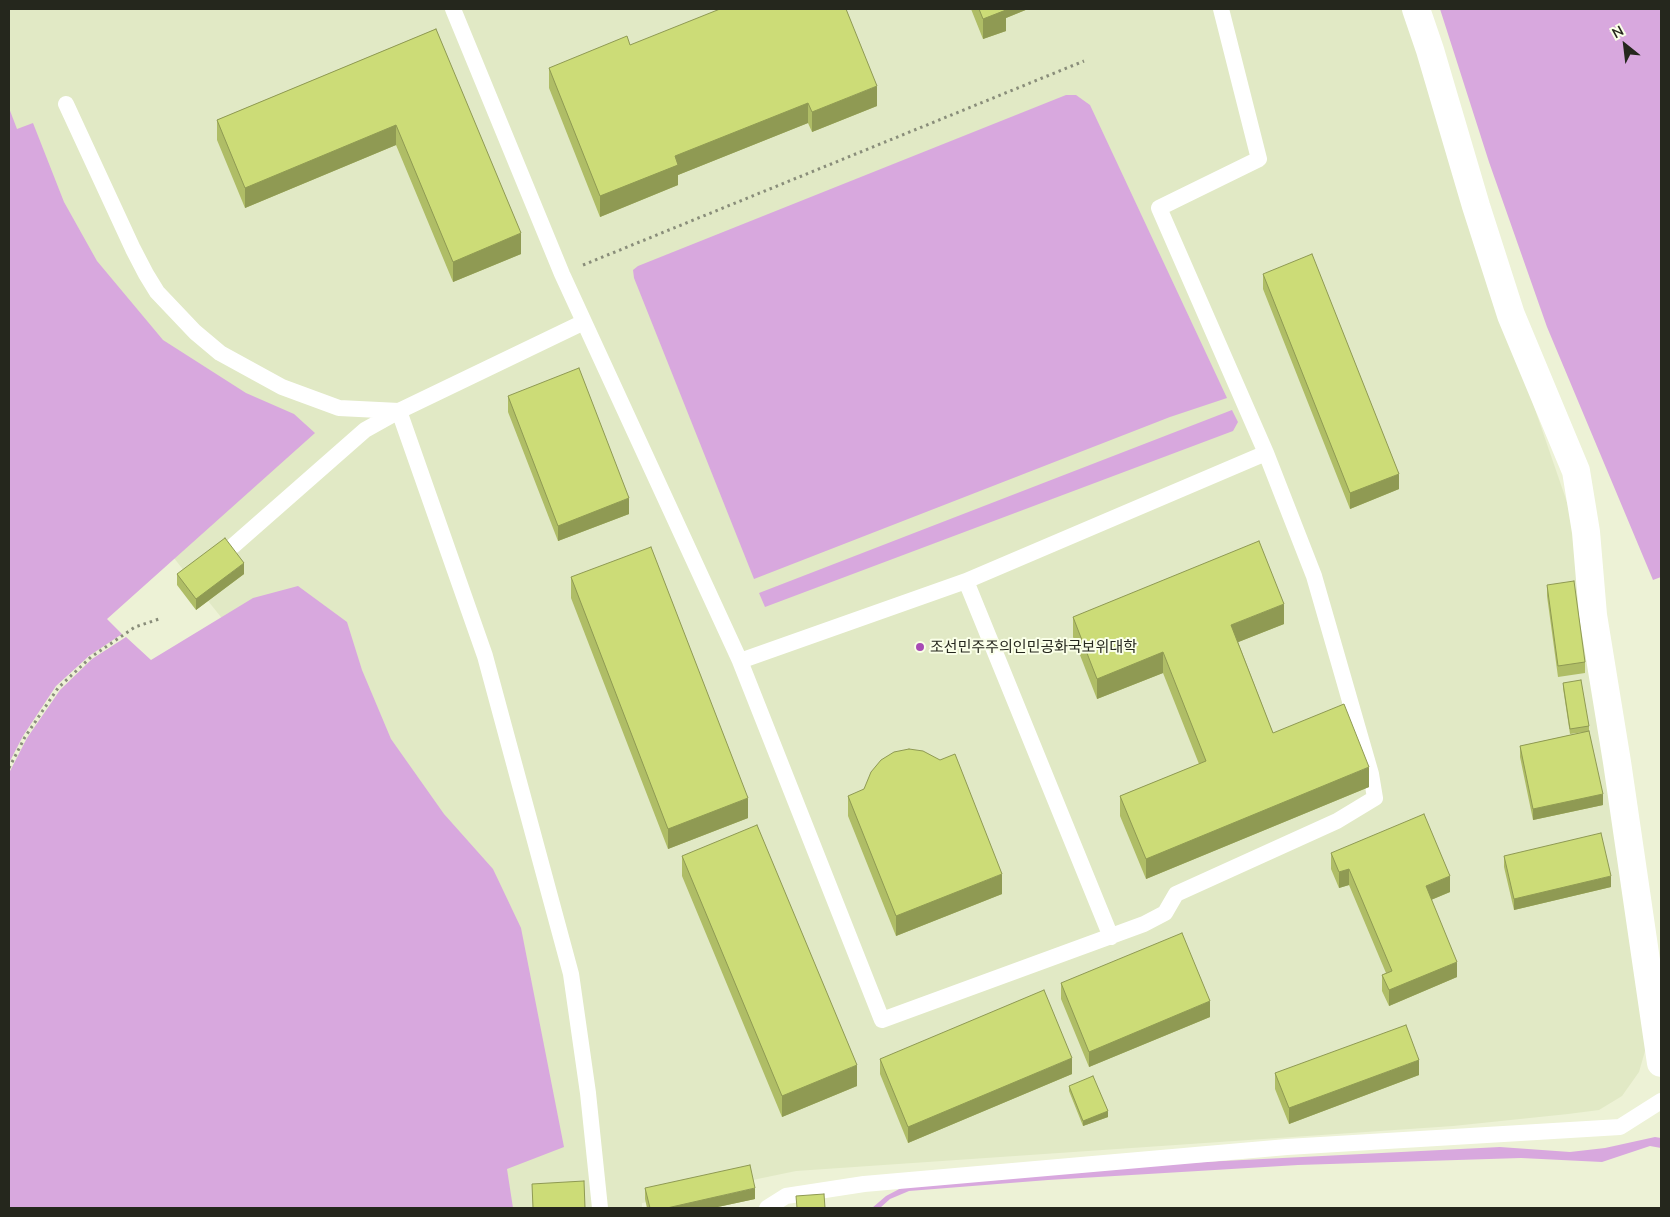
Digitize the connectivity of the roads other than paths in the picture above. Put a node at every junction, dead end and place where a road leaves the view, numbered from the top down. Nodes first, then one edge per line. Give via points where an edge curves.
1 (454, 9) edge
2 (1221, 9) edge
3 (1416, 9) edge
4 (66, 104) dead end
5 (584, 322) junction
6 (399, 412) junction
7 (1266, 453) junction
8 (233, 546) edge
9 (966, 581) junction
10 (740, 661) junction
11 (1111, 937) junction
12 (1661, 1063) edge
13 (1661, 1101) edge
14 (600, 1208) edge
15 (767, 1208) edge

1 - 5 lane
2 - 7 lane via 1259,159 1159,208
3 - 12 street via 1511,315 1576,471 1586,532 1593,615
4 - 6 lane via 156,292 195,332 220,353 282,388 340,408
5 - 6 lane
5 - 10 lane
6 - 8 lane via 365,430
6 - 14 lane via 485,656 571,974
7 - 9 lane
7 - 11 lane via 1314,576 1371,774 1375,798 1337,821 1176,894 1165,912
9 - 10 lane
9 - 11 lane
10 - 11 lane via 882,1020
13 - 15 lane via 1620,1127 1287,1147 864,1184 786,1196

